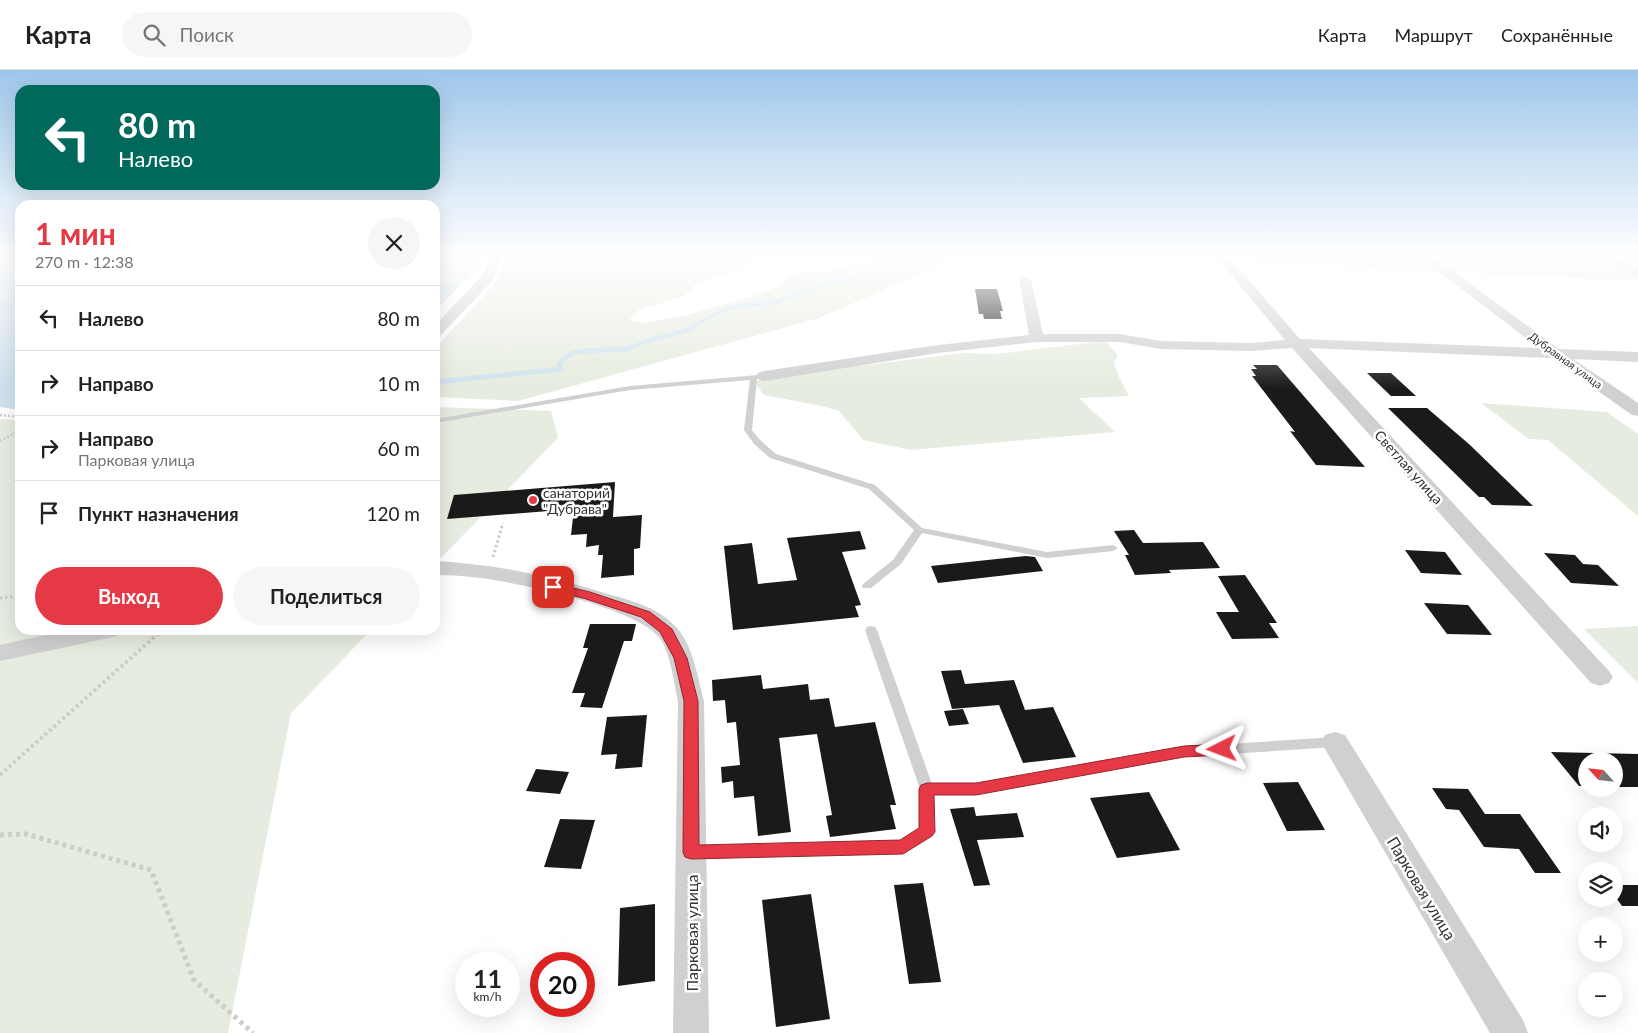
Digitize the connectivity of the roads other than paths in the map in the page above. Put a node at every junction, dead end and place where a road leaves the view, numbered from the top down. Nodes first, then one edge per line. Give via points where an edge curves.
1 (468, 299) edge
2 (1029, 299) edge
3 (1258, 299) edge
4 (1482, 299) edge
5 (440, 328) edge
6 (1037, 338) junction
7 (1296, 343) junction
8 (1557, 355) junction
9 (1638, 356) edge
10 (759, 377) junction
11 (1638, 412) edge
12 (440, 420) edge
13 (919, 530) junction
14 (1113, 548) dead end
15 (440, 568) edge
16 (867, 586) dead end
17 (871, 630) dead end
18 (85, 635) edge
19 (0, 653) edge
20 (1600, 677) dead end
21 (1335, 742) joint
22 (927, 789) junction
23 (691, 852) junction
24 (691, 1033) edge
25 (1510, 1033) edge

1 - 5 street
2 - 6 street
3 - 7 street, Светлая улица
4 - 8 street, Дубравная улица
6 - 7 street via 1120,338 1161,344 1251,347
6 - 10 street via 938,348
7 - 8 street
7 - 20 street, Светлая улица
8 - 9 street
8 - 11 street, Дубравная улица
10 - 12 lane via 630,388
10 - 13 lane via 748,430 757,442 773,456 872,487
13 - 14 lane via 1048,555
13 - 16 lane via 897,562
15 - 23 street, Парковая улица via 488,572 586,594 645,614 665,629 680,658 691,701
17 - 22 lane
18 - 19 street
21 - 22 lane via 1184,752 976,789
21 - 25 street, Парковая улица
22 - 23 lane via 926,832 903,847
23 - 24 street, Парковая улица

